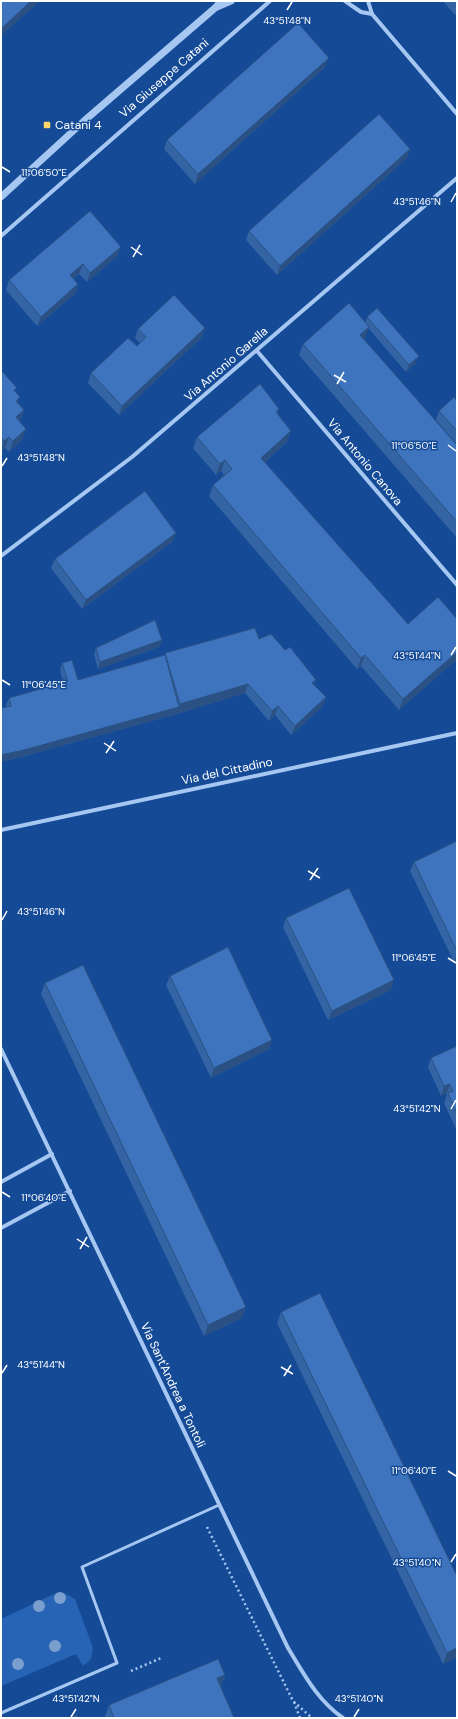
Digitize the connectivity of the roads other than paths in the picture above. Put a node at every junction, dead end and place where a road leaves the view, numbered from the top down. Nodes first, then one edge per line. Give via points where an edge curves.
1 (221, 1) edge
2 (231, 1) edge
3 (270, 1) edge
4 (345, 1) edge
5 (368, 1) edge
6 (215, 8) junction
7 (372, 14) junction
8 (457, 114) edge
9 (457, 178) edge
10 (1, 197) edge
11 (1, 236) edge
12 (257, 351) junction
13 (1, 556) edge
14 (457, 585) edge
15 (457, 732) edge
16 (1, 830) edge
17 (1, 1049) edge
18 (52, 1154) junction
19 (1, 1182) edge
20 (70, 1192) junction
21 (1, 1228) edge
22 (219, 1505) junction
23 (1, 1713) edge
24 (342, 1718) edge

1 - 6 street, Via Giuseppe Catani
2 - 6 street, Via Giuseppe Catani
3 - 11 street, Via Giuseppe Catani
4 - 7 street via 361,12
5 - 7 street
6 - 10 street, Via Giuseppe Catani via 84,121
7 - 8 street
9 - 12 street, Via Antonio Garella
12 - 13 street, Via Antonio Garella via 132,457
12 - 14 street, Via Antonio Canova
15 - 16 street, Via del Cittadino
17 - 18 street, Via Sant'Andrea a Tontoli
18 - 19 street
18 - 20 street, Via Sant'Andrea a Tontoli
20 - 21 street
20 - 22 street, Via Sant'Andrea a Tontoli
22 - 23 lane via 82,1567 117,1663
22 - 24 street, Via Sant'Andrea a Tontoli via 288,1648 313,1690

